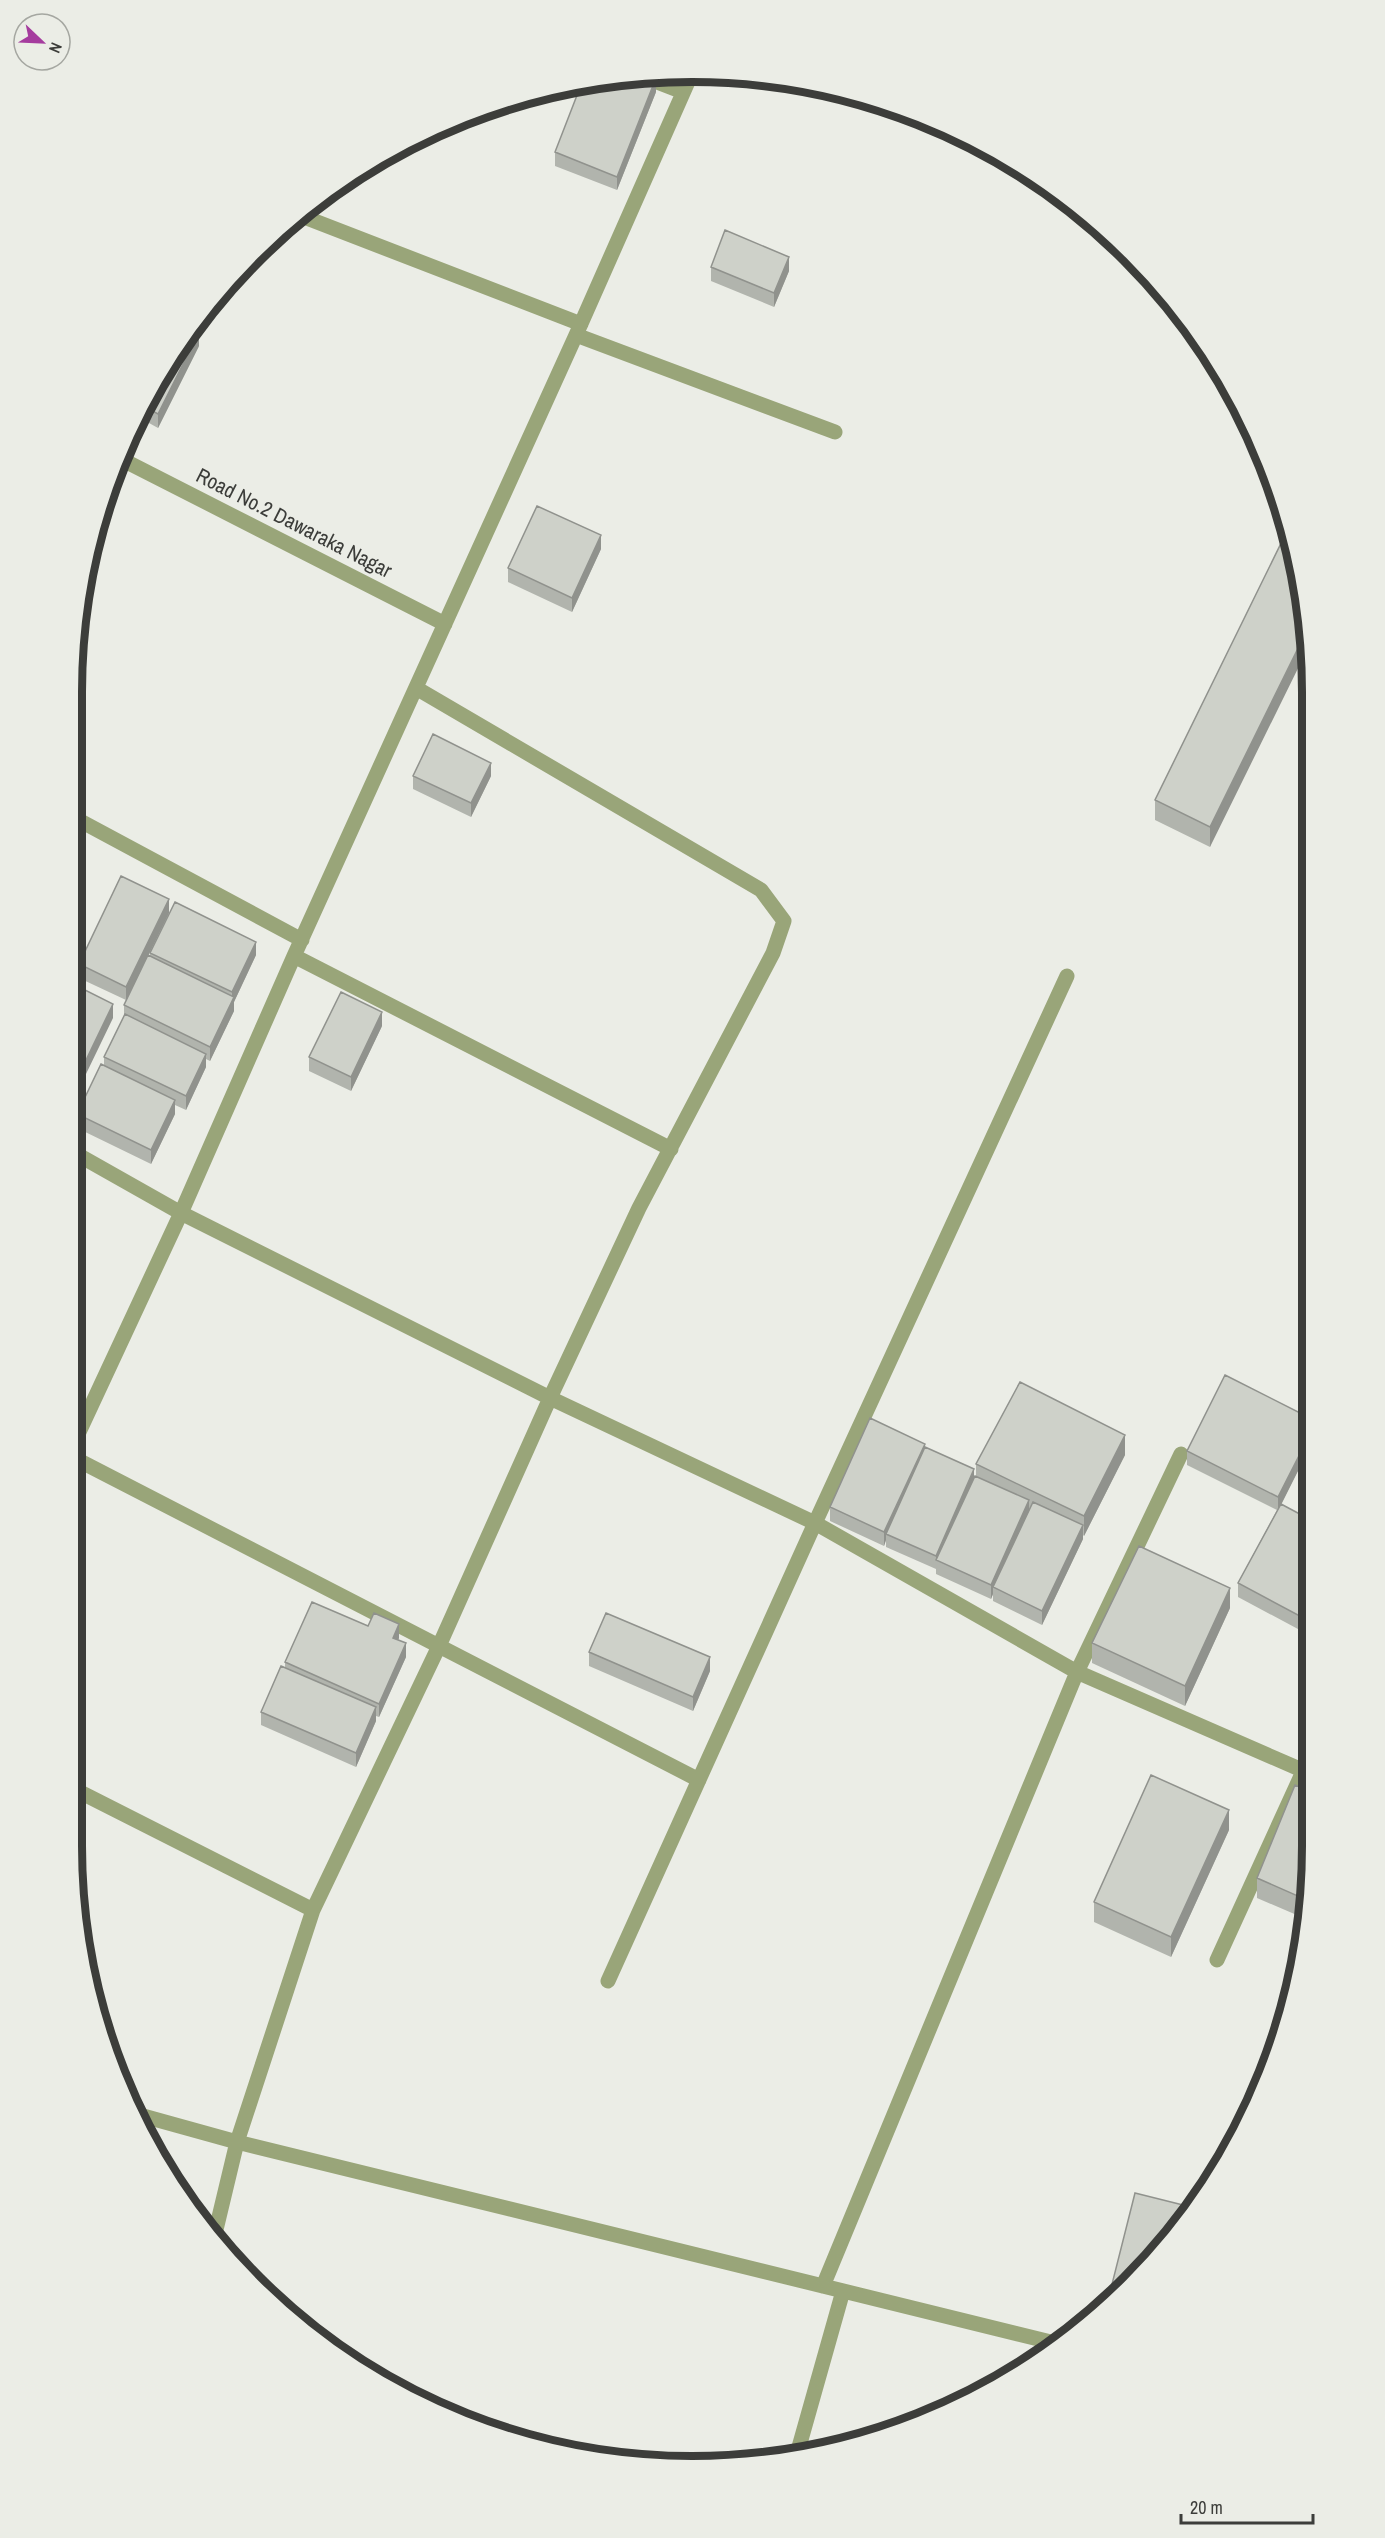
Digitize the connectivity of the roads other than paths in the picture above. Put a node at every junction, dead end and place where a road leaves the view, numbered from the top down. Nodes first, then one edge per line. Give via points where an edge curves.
1 (688, 82) edge
2 (661, 84) edge
3 (683, 92) junction
4 (309, 219) edge
5 (578, 330) junction
6 (835, 432) dead end
7 (128, 462) edge
8 (445, 624) junction
9 (416, 688) junction
10 (82, 822) edge
11 (302, 940) junction
12 (294, 956) junction
13 (1066, 976) dead end
14 (670, 1149) junction
15 (82, 1157) edge
16 (181, 1213) junction
17 (550, 1398) junction
18 (82, 1426) edge
19 (1181, 1454) dead end
20 (82, 1461) edge
21 (814, 1523) junction
22 (439, 1646) junction
23 (1077, 1672) junction
24 (1302, 1770) edge
25 (699, 1780) junction
26 (1302, 1782) edge
27 (82, 1793) edge
28 (313, 1911) junction
29 (1217, 1960) dead end
30 (608, 1981) dead end
31 (146, 2117) edge
32 (237, 2142) junction
33 (217, 2227) edge
34 (823, 2286) junction
35 (843, 2291) junction
36 (1047, 2341) edge
37 (799, 2446) edge

1 - 3 street
2 - 3 street
3 - 5 street
4 - 5 street
5 - 6 street
5 - 8 street
7 - 8 street, Road No.2 Dawaraka Nagar
8 - 9 street
9 - 11 street
9 - 14 street via 761,890 784,921 773,953
10 - 11 street
11 - 12 street
12 - 14 street
12 - 16 street
13 - 21 street
14 - 17 street
15 - 16 street
16 - 17 street
16 - 18 street
17 - 21 street
17 - 22 street
19 - 23 street
20 - 22 street
21 - 23 street
21 - 25 street
22 - 25 street
22 - 28 street
23 - 24 street
23 - 34 street
25 - 30 street
26 - 29 street
27 - 28 street
28 - 32 street
31 - 32 street
32 - 33 street
32 - 34 street
34 - 35 street
35 - 36 street
35 - 37 street

